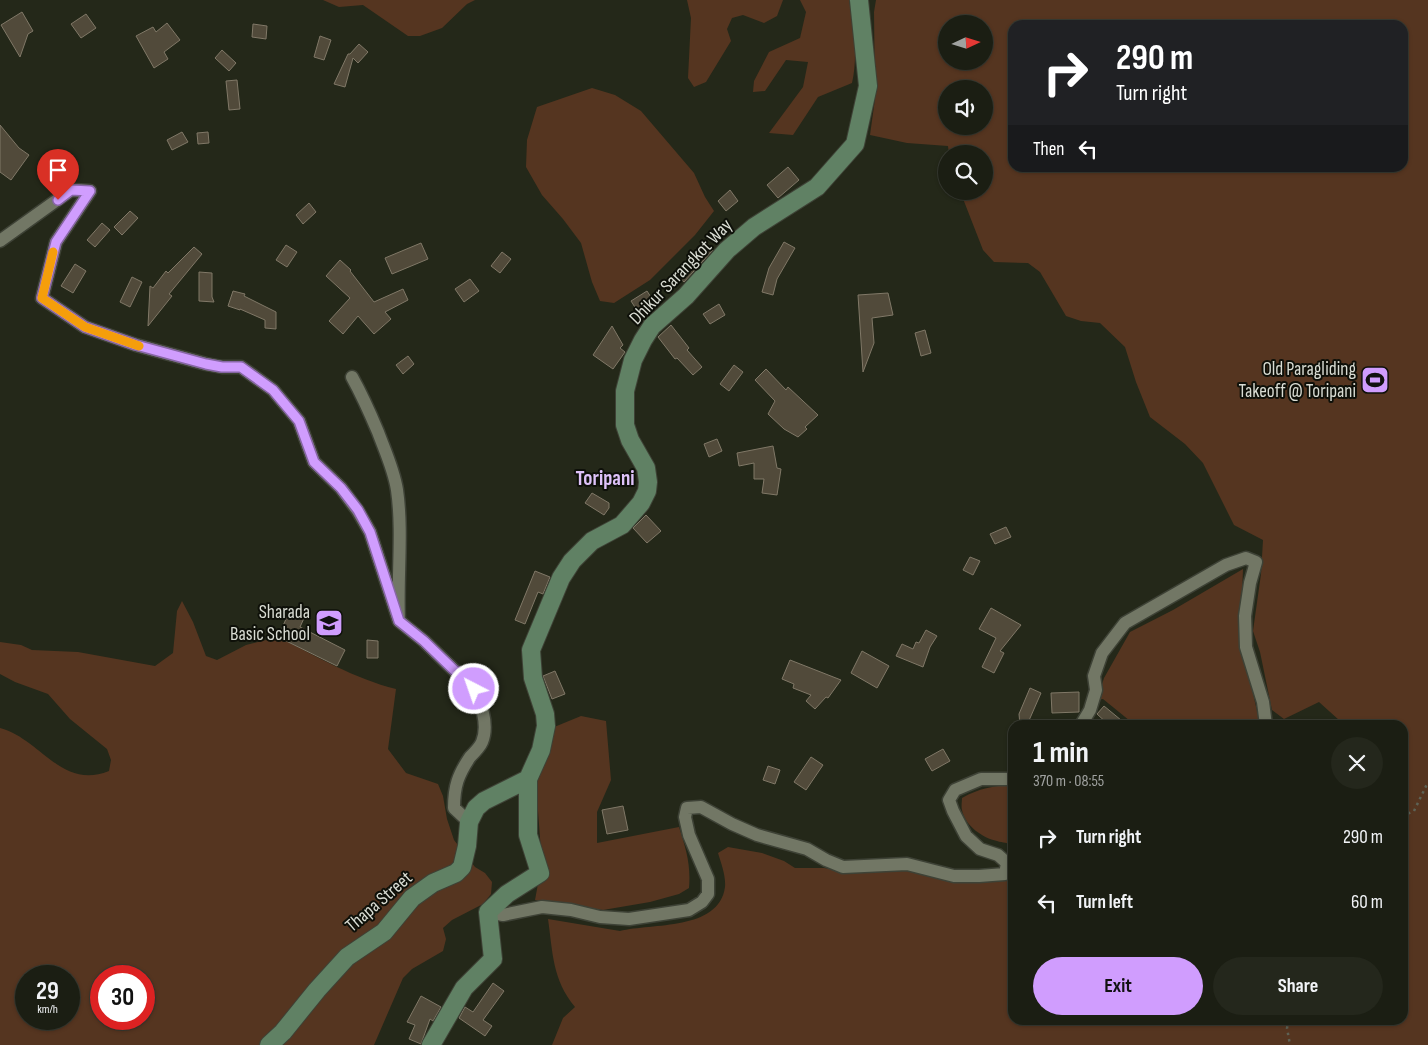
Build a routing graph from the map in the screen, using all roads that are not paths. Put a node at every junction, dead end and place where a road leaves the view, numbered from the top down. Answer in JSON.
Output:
{"nodes":[{"id":1,"x":859,"y":0,"type":"edge"},
{"id":2,"x":0,"y":241,"type":"edge"},
{"id":3,"x":352,"y":376,"type":"dead end"},
{"id":4,"x":399,"y":621,"type":"junction"},
{"id":5,"x":1084,"y":720,"type":"edge"},
{"id":6,"x":1265,"y":720,"type":"edge"},
{"id":7,"x":528,"y":779,"type":"junction"},
{"id":8,"x":1008,"y":779,"type":"edge"},
{"id":9,"x":469,"y":822,"type":"junction"},
{"id":10,"x":488,"y":912,"type":"junction"},
{"id":11,"x":269,"y":1045,"type":"edge"},
{"id":12,"x":431,"y":1045,"type":"edge"}],
"edges":[{"from":1,"to":7,"type":"street","name":"Dhikur Sarangkot Way"},
{"from":2,"to":4,"type":"street"},
{"from":3,"to":4,"type":"street"},
{"from":4,"to":9,"type":"street"},
{"from":5,"to":6,"type":"street"},
{"from":7,"to":9,"type":"street","name":"Thapa Street"},
{"from":7,"to":10,"type":"street"},
{"from":8,"to":10,"type":"street"},
{"from":9,"to":11,"type":"street","name":"Thapa Street"},
{"from":10,"to":12,"type":"street"}]}
